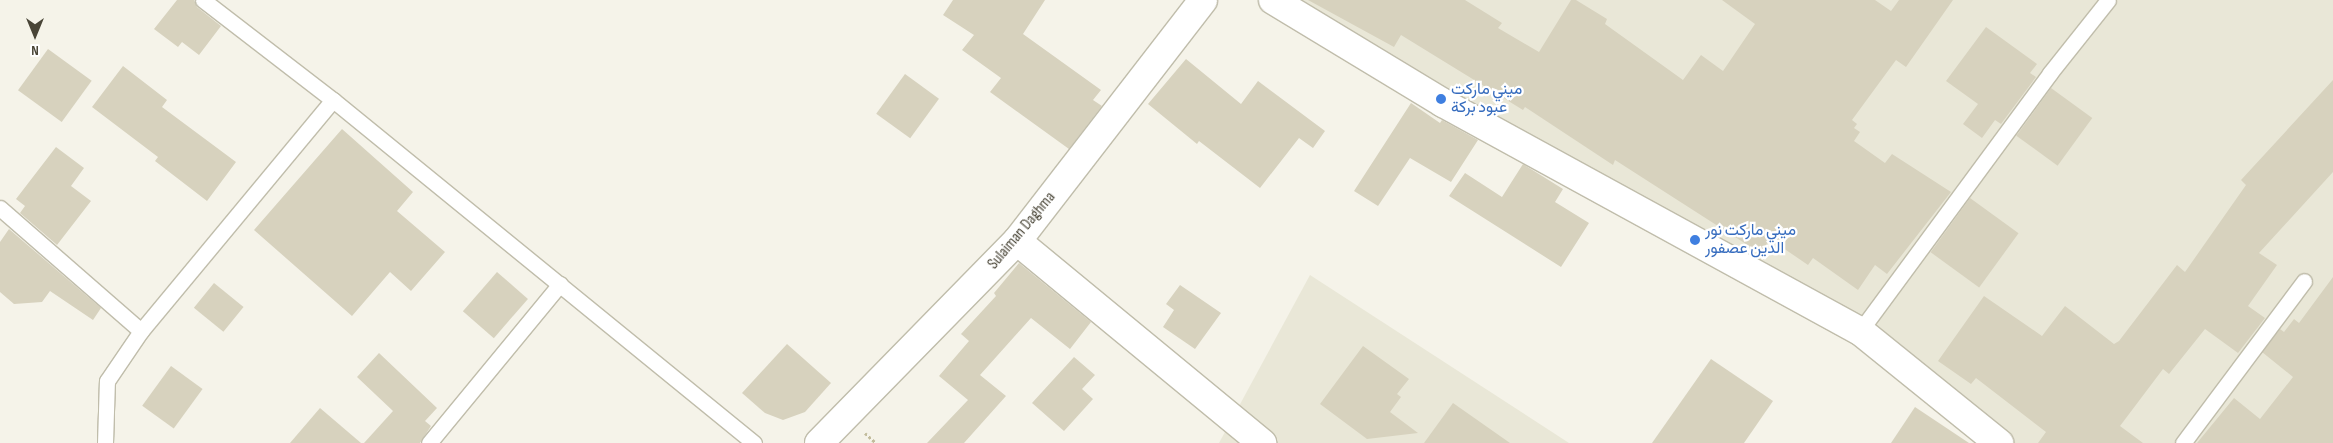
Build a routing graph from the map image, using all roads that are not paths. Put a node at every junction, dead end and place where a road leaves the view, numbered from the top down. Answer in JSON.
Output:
{"nodes":[{"id":1,"x":203,"y":0,"type":"edge"},
{"id":2,"x":1203,"y":0,"type":"edge"},
{"id":3,"x":1272,"y":0,"type":"edge"},
{"id":4,"x":2108,"y":0,"type":"edge"},
{"id":5,"x":333,"y":100,"type":"junction"},
{"id":6,"x":0,"y":208,"type":"edge"},
{"id":7,"x":1017,"y":241,"type":"junction"},
{"id":8,"x":2304,"y":281,"type":"dead end"},
{"id":9,"x":560,"y":284,"type":"junction"},
{"id":10,"x":141,"y":331,"type":"junction"},
{"id":11,"x":1860,"y":331,"type":"junction"},
{"id":12,"x":105,"y":443,"type":"edge"},
{"id":13,"x":429,"y":443,"type":"edge"},
{"id":14,"x":754,"y":443,"type":"edge"},
{"id":15,"x":819,"y":443,"type":"edge"},
{"id":16,"x":1262,"y":443,"type":"edge"},
{"id":17,"x":1999,"y":443,"type":"edge"},
{"id":18,"x":2183,"y":443,"type":"edge"}],
"edges":[{"from":1,"to":5,"type":"lane"},
{"from":2,"to":7,"type":"street","name":"Sulaiman Daghma"},
{"from":3,"to":11,"type":"street"},
{"from":4,"to":11,"type":"lane"},
{"from":5,"to":9,"type":"lane"},
{"from":5,"to":10,"type":"lane"},
{"from":6,"to":10,"type":"lane"},
{"from":7,"to":15,"type":"street","name":"Sulaiman Daghma"},
{"from":7,"to":16,"type":"street"},
{"from":8,"to":18,"type":"lane"},
{"from":9,"to":13,"type":"lane"},
{"from":9,"to":14,"type":"lane"},
{"from":10,"to":12,"type":"lane"},
{"from":11,"to":17,"type":"street"}]}
